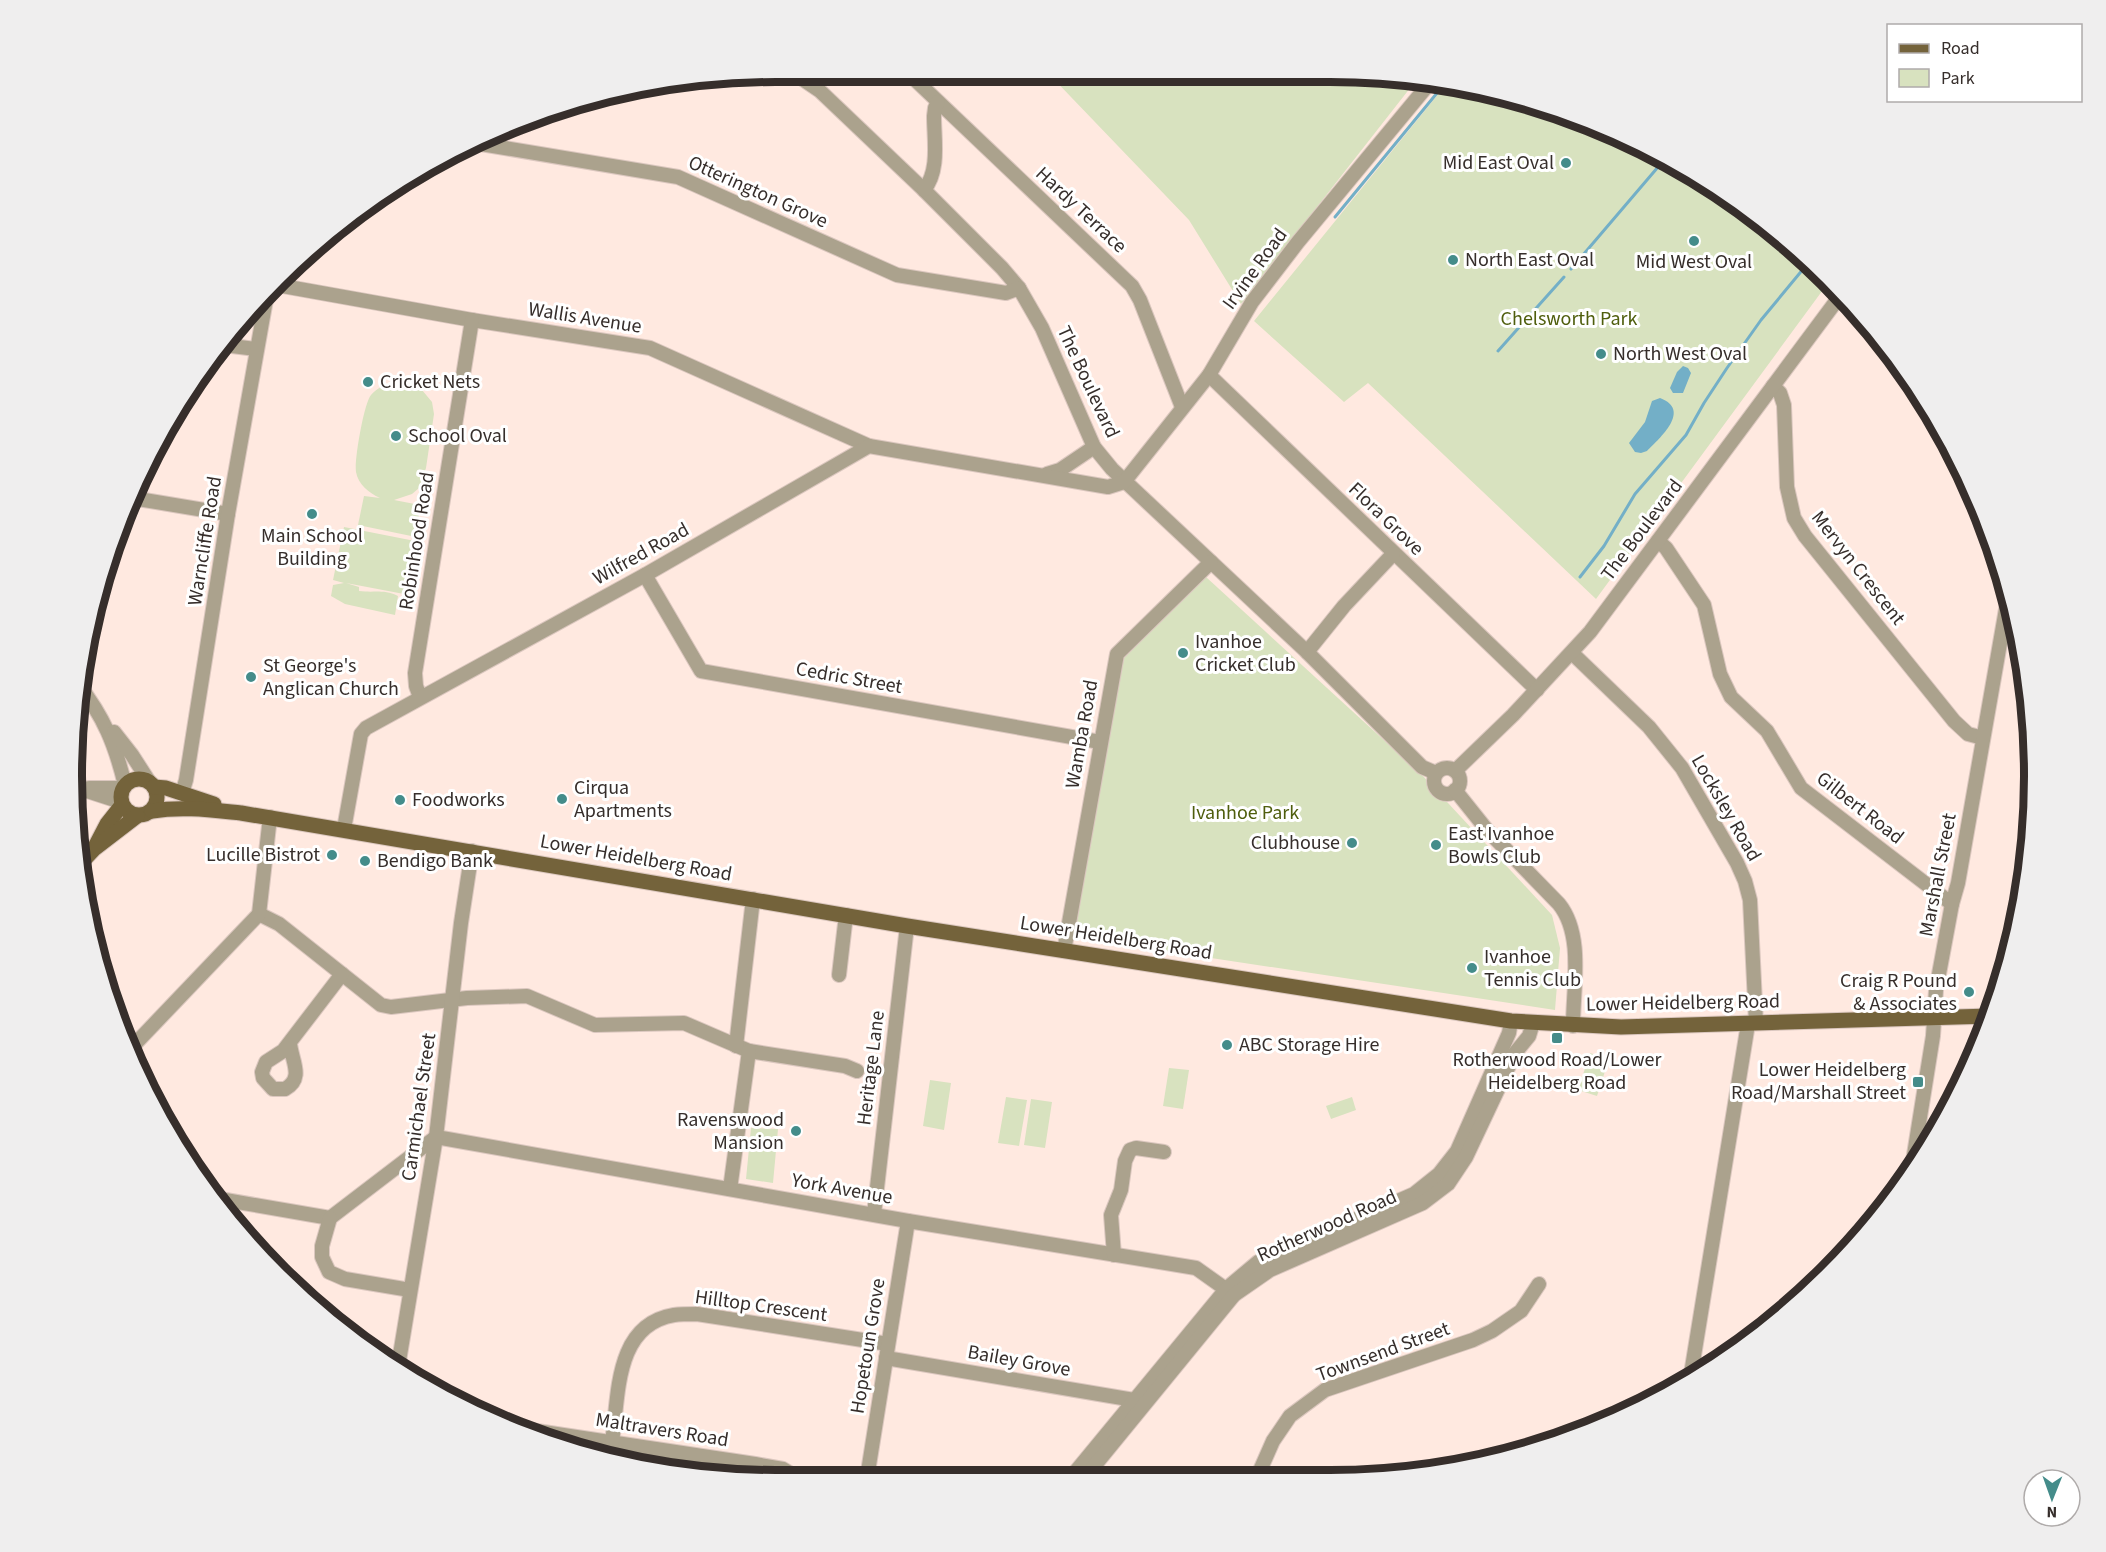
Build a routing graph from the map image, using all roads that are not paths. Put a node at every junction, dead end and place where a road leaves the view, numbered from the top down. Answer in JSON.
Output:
{"nodes":[{"id":1,"x":807,"y":82,"type":"edge"},
{"id":2,"x":917,"y":82,"type":"edge"},
{"id":3,"x":1425,"y":89,"type":"edge"},
{"id":4,"x":938,"y":102,"type":"junction"},
{"id":5,"x":488,"y":145,"type":"edge"},
{"id":6,"x":924,"y":190,"type":"junction"},
{"id":7,"x":286,"y":287,"type":"edge"},
{"id":8,"x":1019,"y":288,"type":"junction"},
{"id":9,"x":1835,"y":302,"type":"edge"},
{"id":10,"x":264,"y":310,"type":"edge"},
{"id":11,"x":472,"y":320,"type":"junction"},
{"id":12,"x":233,"y":346,"type":"edge"},
{"id":13,"x":256,"y":349,"type":"junction"},
{"id":14,"x":1209,"y":375,"type":"junction"},
{"id":15,"x":1773,"y":387,"type":"junction"},
{"id":16,"x":1182,"y":407,"type":"junction"},
{"id":17,"x":869,"y":446,"type":"junction"},
{"id":18,"x":1094,"y":447,"type":"junction"},
{"id":19,"x":1045,"y":475,"type":"junction"},
{"id":20,"x":1124,"y":482,"type":"junction"},
{"id":21,"x":140,"y":499,"type":"edge"},
{"id":22,"x":228,"y":514,"type":"junction"},
{"id":23,"x":1658,"y":541,"type":"junction"},
{"id":24,"x":1393,"y":554,"type":"junction"},
{"id":25,"x":1210,"y":561,"type":"junction"},
{"id":26,"x":645,"y":575,"type":"junction"},
{"id":27,"x":2005,"y":617,"type":"edge"},
{"id":28,"x":1307,"y":652,"type":"junction"},
{"id":29,"x":1572,"y":653,"type":"junction"},
{"id":30,"x":1537,"y":690,"type":"junction"},
{"id":31,"x":87,"y":697,"type":"edge"},
{"id":32,"x":420,"y":697,"type":"junction"},
{"id":33,"x":101,"y":716,"type":"junction"},
{"id":34,"x":1983,"y":738,"type":"junction"},
{"id":35,"x":1100,"y":742,"type":"junction"},
{"id":36,"x":1455,"y":771,"type":"junction"},
{"id":37,"x":1436,"y":773,"type":"junction"},
{"id":38,"x":152,"y":785,"type":"junction"},
{"id":39,"x":83,"y":788,"type":"edge"},
{"id":40,"x":1455,"y":790,"type":"junction"},
{"id":41,"x":182,"y":793,"type":"junction"},
{"id":42,"x":123,"y":795,"type":"junction"},
{"id":43,"x":144,"y":813,"type":"junction"},
{"id":44,"x":242,"y":813,"type":"junction"},
{"id":45,"x":270,"y":817,"type":"junction"},
{"id":46,"x":344,"y":829,"type":"junction"},
{"id":47,"x":94,"y":849,"type":"junction"},
{"id":48,"x":472,"y":851,"type":"junction"},
{"id":49,"x":87,"y":856,"type":"edge"},
{"id":50,"x":753,"y":899,"type":"junction"},
{"id":51,"x":1952,"y":904,"type":"junction"},
{"id":52,"x":258,"y":914,"type":"junction"},
{"id":53,"x":846,"y":915,"type":"junction"},
{"id":54,"x":907,"y":926,"type":"junction"},
{"id":55,"x":1064,"y":951,"type":"junction"},
{"id":56,"x":342,"y":974,"type":"junction"},
{"id":57,"x":839,"y":975,"type":"dead end"},
{"id":58,"x":453,"y":1000,"type":"junction"},
{"id":59,"x":1980,"y":1016,"type":"edge"},
{"id":60,"x":1934,"y":1017,"type":"junction"},
{"id":61,"x":1511,"y":1021,"type":"junction"},
{"id":62,"x":1533,"y":1023,"type":"junction"},
{"id":63,"x":1752,"y":1023,"type":"junction"},
{"id":64,"x":1573,"y":1026,"type":"junction"},
{"id":65,"x":136,"y":1043,"type":"edge"},
{"id":66,"x":290,"y":1043,"type":"dead end"},
{"id":67,"x":742,"y":1049,"type":"junction"},
{"id":68,"x":857,"y":1071,"type":"dead end"},
{"id":69,"x":436,"y":1137,"type":"junction"},
{"id":70,"x":1915,"y":1148,"type":"edge"},
{"id":71,"x":1164,"y":1152,"type":"dead end"},
{"id":72,"x":729,"y":1189,"type":"junction"},
{"id":73,"x":228,"y":1200,"type":"edge"},
{"id":74,"x":874,"y":1214,"type":"junction"},
{"id":75,"x":330,"y":1218,"type":"junction"},
{"id":76,"x":908,"y":1221,"type":"junction"},
{"id":77,"x":1114,"y":1255,"type":"junction"},
{"id":78,"x":1539,"y":1284,"type":"dead end"},
{"id":79,"x":410,"y":1290,"type":"junction"},
{"id":80,"x":1230,"y":1291,"type":"junction"},
{"id":81,"x":887,"y":1351,"type":"junction"},
{"id":82,"x":399,"y":1358,"type":"edge"},
{"id":83,"x":1692,"y":1367,"type":"edge"},
{"id":84,"x":1139,"y":1403,"type":"junction"},
{"id":85,"x":555,"y":1434,"type":"edge"},
{"id":86,"x":612,"y":1442,"type":"junction"},
{"id":87,"x":670,"y":1451,"type":"junction"},
{"id":88,"x":669,"y":1461,"type":"edge"},
{"id":89,"x":785,"y":1470,"type":"edge"},
{"id":90,"x":868,"y":1470,"type":"edge"},
{"id":91,"x":1078,"y":1470,"type":"edge"},
{"id":92,"x":1090,"y":1470,"type":"edge"},
{"id":93,"x":1260,"y":1470,"type":"edge"}],
"edges":[{"from":1,"to":6,"type":"street","name":"The Boulevard"},
{"from":2,"to":4,"type":"street","name":"Hardy Terrace"},
{"from":3,"to":14,"type":"street","name":"Irvine Road"},
{"from":4,"to":6,"type":"street"},
{"from":4,"to":16,"type":"street","name":"Hardy Terrace"},
{"from":5,"to":8,"type":"street","name":"Otterington Grove"},
{"from":6,"to":8,"type":"street","name":"The Boulevard"},
{"from":7,"to":11,"type":"street","name":"Wallis Avenue"},
{"from":8,"to":18,"type":"street","name":"The Boulevard"},
{"from":9,"to":15,"type":"street","name":"The Boulevard"},
{"from":10,"to":13,"type":"street","name":"Warncliffe Road"},
{"from":11,"to":17,"type":"street","name":"Wallis Avenue"},
{"from":11,"to":32,"type":"street","name":"Robinhood Road"},
{"from":12,"to":13,"type":"street"},
{"from":13,"to":22,"type":"street","name":"Warncliffe Road"},
{"from":14,"to":16,"type":"street","name":"Irvine Road"},
{"from":14,"to":24,"type":"street","name":"Flora Grove"},
{"from":15,"to":23,"type":"street","name":"The Boulevard"},
{"from":15,"to":34,"type":"street","name":"Mervyn Crescent"},
{"from":16,"to":20,"type":"street","name":"Irvine Road"},
{"from":17,"to":19,"type":"street"},
{"from":17,"to":26,"type":"street","name":"Wilfred Road"},
{"from":18,"to":19,"type":"street"},
{"from":18,"to":20,"type":"street","name":"The Boulevard"},
{"from":19,"to":20,"type":"street"},
{"from":20,"to":25,"type":"street","name":"The Boulevard"},
{"from":21,"to":22,"type":"street"},
{"from":22,"to":41,"type":"street","name":"Warncliffe Road"},
{"from":23,"to":29,"type":"street","name":"The Boulevard"},
{"from":23,"to":51,"type":"street","name":"Gilbert Road"},
{"from":24,"to":28,"type":"street"},
{"from":24,"to":30,"type":"street","name":"Flora Grove"},
{"from":25,"to":28,"type":"street","name":"The Boulevard"},
{"from":25,"to":35,"type":"street","name":"Wamba Road"},
{"from":26,"to":32,"type":"street","name":"Wilfred Road"},
{"from":26,"to":35,"type":"street","name":"Cedric Street"},
{"from":27,"to":34,"type":"street","name":"Marshall Street"},
{"from":28,"to":37,"type":"street","name":"The Boulevard"},
{"from":29,"to":30,"type":"street","name":"The Boulevard"},
{"from":29,"to":63,"type":"street","name":"Locksley Road"},
{"from":30,"to":36,"type":"street","name":"The Boulevard"},
{"from":31,"to":33,"type":"street"},
{"from":32,"to":46,"type":"street","name":"Wilfred Road"},
{"from":33,"to":38,"type":"street"},
{"from":33,"to":42,"type":"street"},
{"from":34,"to":51,"type":"street","name":"Marshall Street"},
{"from":35,"to":55,"type":"street","name":"Wamba Road"},
{"from":36,"to":37,"type":"street"},
{"from":36,"to":40,"type":"street"},
{"from":37,"to":40,"type":"street"},
{"from":38,"to":41,"type":"main road","name":"Lower Heidelberg Road"},
{"from":38,"to":42,"type":"main road"},
{"from":38,"to":43,"type":"main road"},
{"from":39,"to":42,"type":"street"},
{"from":40,"to":64,"type":"street"},
{"from":41,"to":44,"type":"main road","name":"Lower Heidelberg Road"},
{"from":42,"to":43,"type":"main road"},
{"from":42,"to":47,"type":"main road"},
{"from":43,"to":44,"type":"main road","name":"Lower Heidelberg Road"},
{"from":43,"to":47,"type":"main road"},
{"from":44,"to":45,"type":"main road","name":"Lower Heidelberg Road"},
{"from":45,"to":46,"type":"main road","name":"Lower Heidelberg Road"},
{"from":45,"to":52,"type":"street"},
{"from":46,"to":48,"type":"main road","name":"Lower Heidelberg Road"},
{"from":47,"to":49,"type":"main road"},
{"from":48,"to":50,"type":"main road","name":"Lower Heidelberg Road"},
{"from":48,"to":58,"type":"street","name":"Carmichael Street"},
{"from":50,"to":53,"type":"main road","name":"Lower Heidelberg Road"},
{"from":50,"to":67,"type":"street"},
{"from":51,"to":60,"type":"street","name":"Marshall Street"},
{"from":52,"to":56,"type":"street"},
{"from":52,"to":65,"type":"street"},
{"from":53,"to":54,"type":"main road","name":"Lower Heidelberg Road"},
{"from":53,"to":57,"type":"street"},
{"from":54,"to":55,"type":"main road","name":"Lower Heidelberg Road"},
{"from":54,"to":74,"type":"street","name":"Heritage Lane"},
{"from":55,"to":61,"type":"main road","name":"Lower Heidelberg Road"},
{"from":56,"to":58,"type":"street"},
{"from":56,"to":66,"type":"street"},
{"from":58,"to":67,"type":"street"},
{"from":58,"to":69,"type":"street","name":"Carmichael Street"},
{"from":59,"to":60,"type":"main road","name":"Lower Heidelberg Road"},
{"from":60,"to":63,"type":"main road","name":"Lower Heidelberg Road"},
{"from":60,"to":70,"type":"street","name":"Marshall Street"},
{"from":61,"to":62,"type":"main road","name":"Lower Heidelberg Road"},
{"from":61,"to":80,"type":"street","name":"Rotherwood Road"},
{"from":62,"to":64,"type":"main road","name":"Lower Heidelberg Road"},
{"from":62,"to":80,"type":"street","name":"Rotherwood Road"},
{"from":63,"to":64,"type":"main road","name":"Lower Heidelberg Road"},
{"from":63,"to":83,"type":"street","name":"Locksley Road"},
{"from":67,"to":68,"type":"street"},
{"from":67,"to":72,"type":"street"},
{"from":69,"to":72,"type":"street","name":"York Avenue"},
{"from":69,"to":75,"type":"street"},
{"from":69,"to":79,"type":"street","name":"Carmichael Street"},
{"from":71,"to":77,"type":"street"},
{"from":72,"to":74,"type":"street","name":"York Avenue"},
{"from":73,"to":75,"type":"street"},
{"from":74,"to":76,"type":"street","name":"York Avenue"},
{"from":75,"to":79,"type":"street"},
{"from":76,"to":77,"type":"street","name":"York Avenue"},
{"from":76,"to":81,"type":"street","name":"Hopetoun Grove"},
{"from":77,"to":80,"type":"street","name":"York Avenue"},
{"from":78,"to":93,"type":"street","name":"Townsend Street"},
{"from":79,"to":82,"type":"street","name":"Carmichael Street"},
{"from":80,"to":84,"type":"street","name":"Rotherwood Road"},
{"from":81,"to":84,"type":"street","name":"Bailey Grove"},
{"from":81,"to":86,"type":"street","name":"Hilltop Crescent"},
{"from":81,"to":90,"type":"street","name":"Hopetoun Grove"},
{"from":84,"to":91,"type":"street","name":"Rotherwood Road"},
{"from":84,"to":92,"type":"street","name":"Rotherwood Road"},
{"from":85,"to":86,"type":"street","name":"Maltravers Road"},
{"from":86,"to":87,"type":"street","name":"Maltravers Road"},
{"from":87,"to":88,"type":"street"},
{"from":87,"to":89,"type":"street","name":"Maltravers Road"}]}
